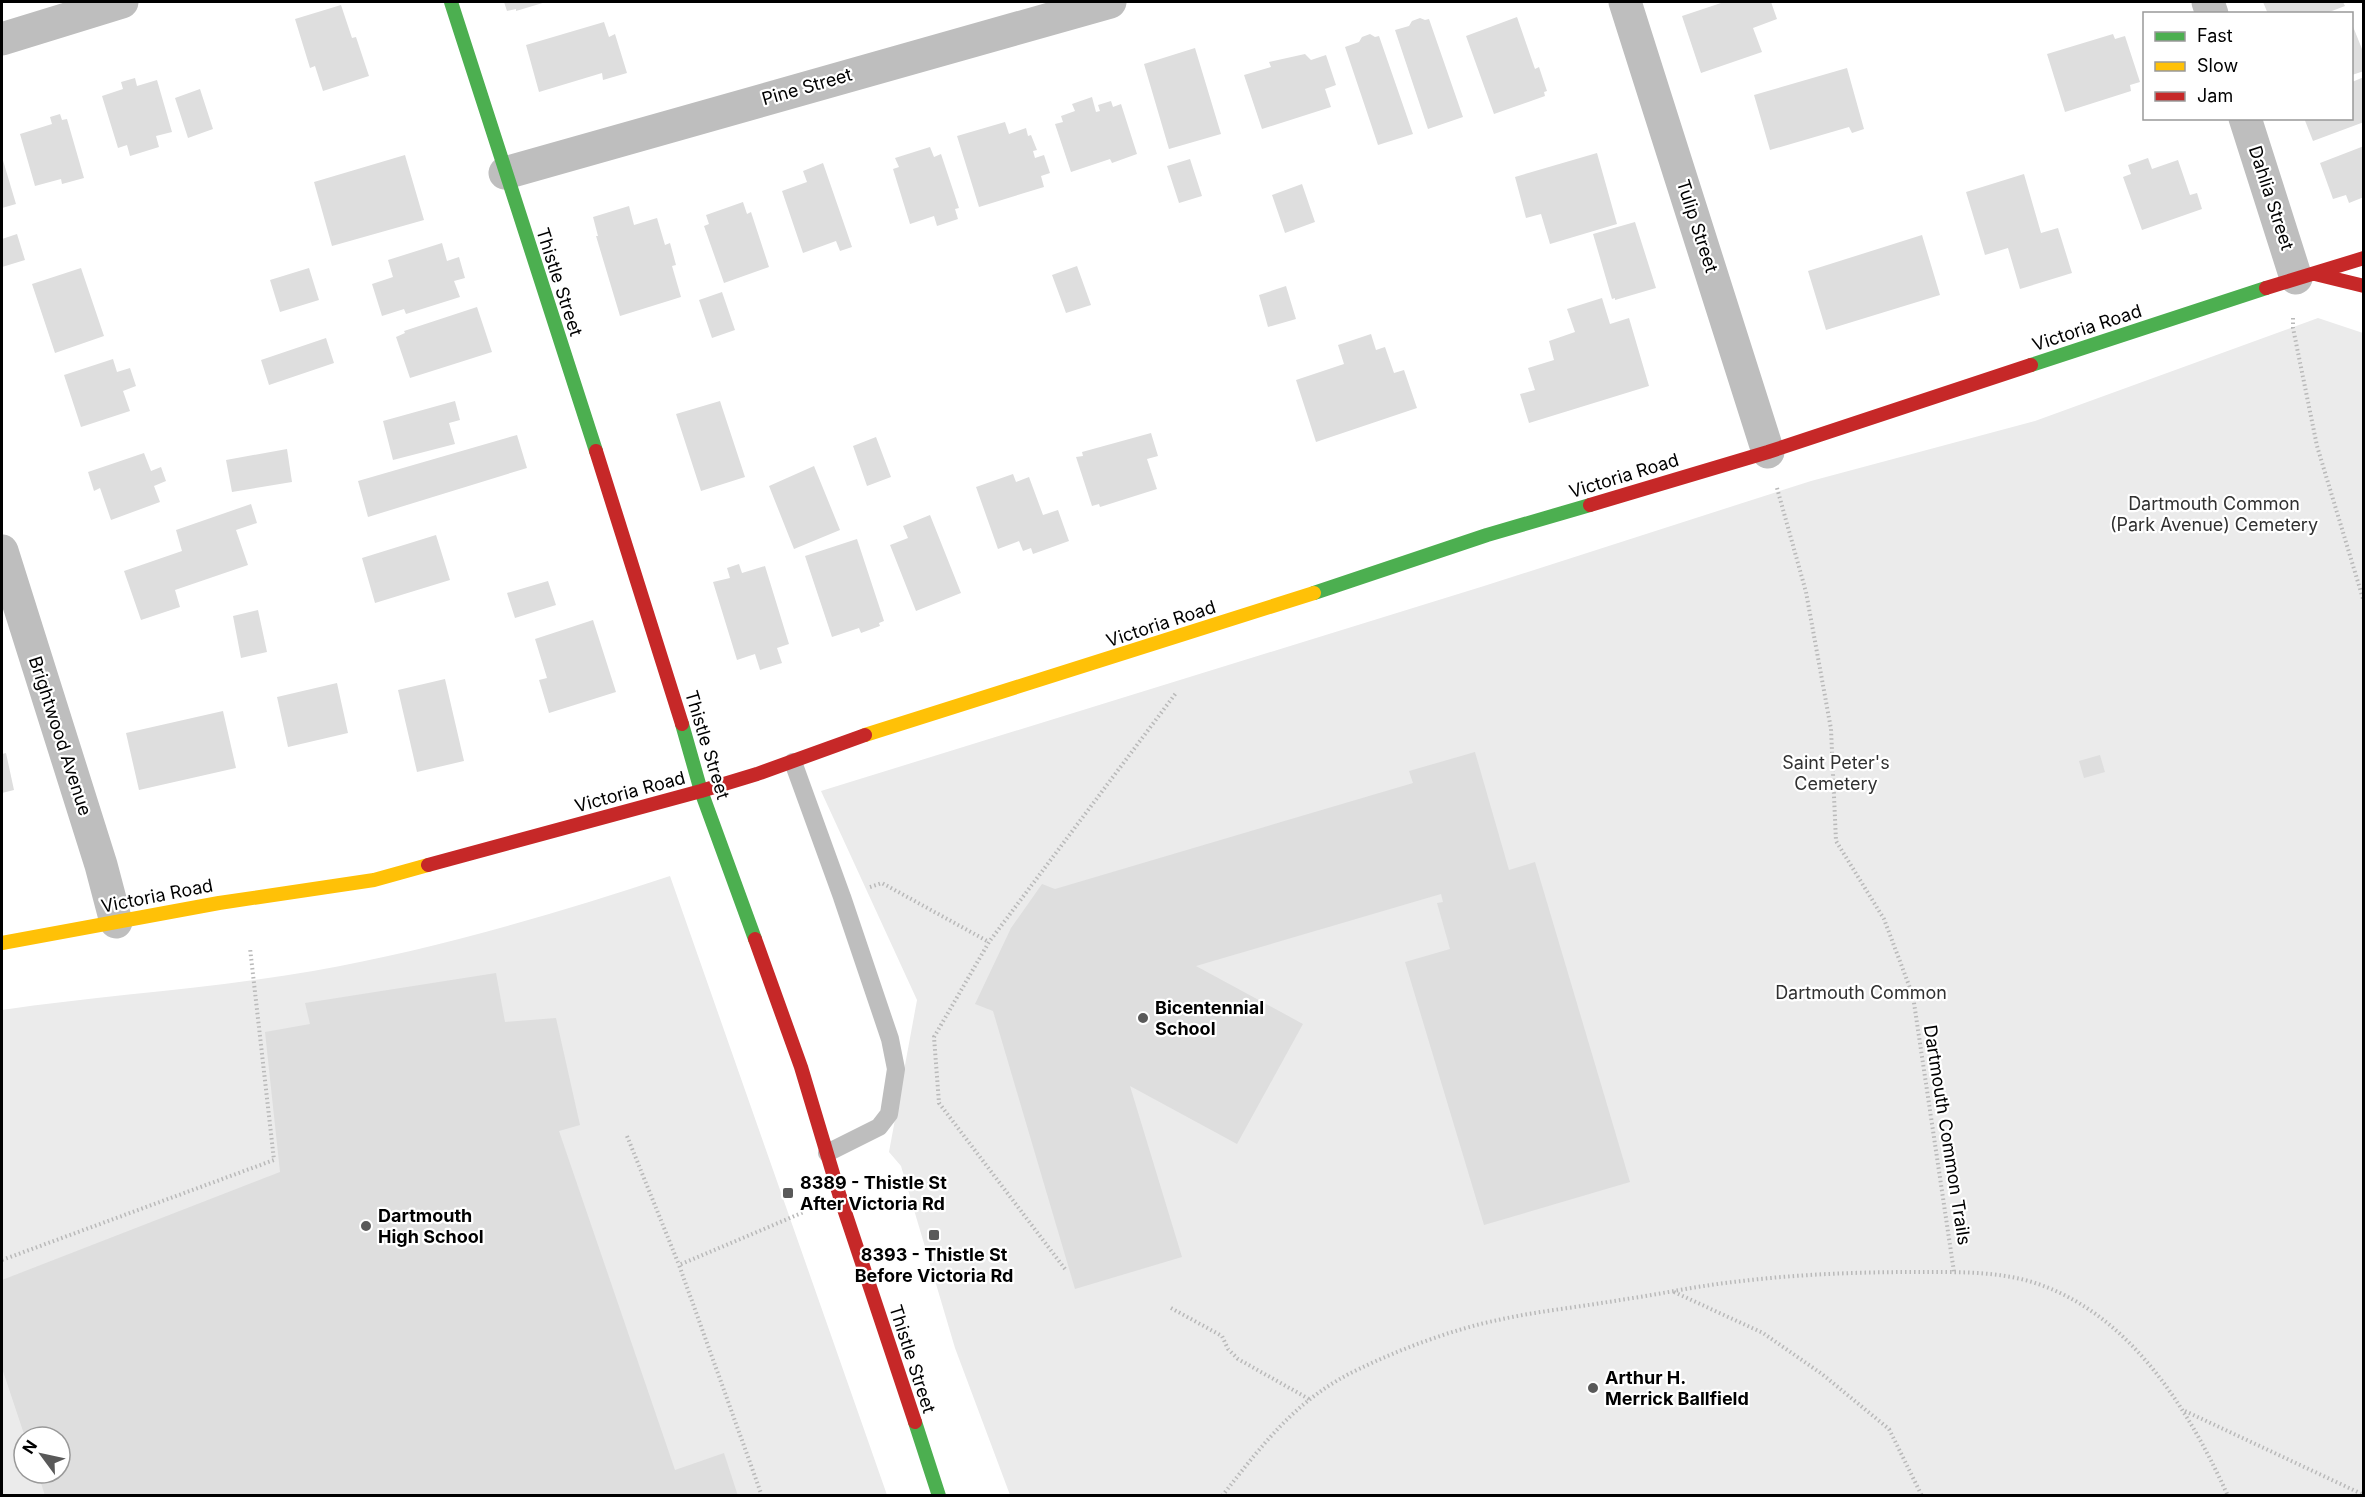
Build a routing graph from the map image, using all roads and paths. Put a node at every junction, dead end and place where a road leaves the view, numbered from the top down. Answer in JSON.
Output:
{"nodes":[{"id":1,"x":122,"y":2,"type":"edge"},
{"id":2,"x":451,"y":2,"type":"edge"},
{"id":3,"x":1110,"y":2,"type":"edge"},
{"id":4,"x":1625,"y":2,"type":"edge"},
{"id":5,"x":1040,"y":11,"type":"edge"},
{"id":6,"x":2,"y":39,"type":"edge"},
{"id":7,"x":2247,"y":120,"type":"edge"},
{"id":8,"x":505,"y":173,"type":"junction"},
{"id":9,"x":2364,"y":258,"type":"edge"},
{"id":10,"x":2306,"y":276,"type":"junction"},
{"id":11,"x":2364,"y":286,"type":"edge"},
{"id":12,"x":1768,"y":452,"type":"junction"},
{"id":13,"x":2,"y":551,"type":"edge"},
{"id":14,"x":2364,"y":602,"type":"edge"},
{"id":15,"x":1176,"y":693,"type":"dead end"},
{"id":16,"x":793,"y":762,"type":"junction"},
{"id":17,"x":701,"y":791,"type":"junction"},
{"id":18,"x":842,"y":897,"type":"junction"},
{"id":19,"x":116,"y":922,"type":"junction"},
{"id":20,"x":989,"y":942,"type":"junction"},
{"id":21,"x":2,"y":943,"type":"edge"},
{"id":22,"x":250,"y":948,"type":"dead end"},
{"id":23,"x":627,"y":1136,"type":"dead end"},
{"id":24,"x":827,"y":1153,"type":"junction"},
{"id":25,"x":840,"y":1197,"type":"junction"},
{"id":26,"x":2,"y":1260,"type":"edge"},
{"id":27,"x":679,"y":1265,"type":"junction"},
{"id":28,"x":1065,"y":1269,"type":"dead end"},
{"id":29,"x":1954,"y":1272,"type":"junction"},
{"id":30,"x":1673,"y":1292,"type":"junction"},
{"id":31,"x":1170,"y":1308,"type":"dead end"},
{"id":32,"x":1309,"y":1399,"type":"junction"},
{"id":33,"x":2184,"y":1411,"type":"junction"},
{"id":34,"x":2364,"y":1495,"type":"edge"},
{"id":35,"x":762,"y":1496,"type":"edge"},
{"id":36,"x":939,"y":1496,"type":"edge"},
{"id":37,"x":1222,"y":1496,"type":"edge"},
{"id":38,"x":1922,"y":1496,"type":"edge"},
{"id":39,"x":2228,"y":1496,"type":"edge"}],
"edges":[{"from":1,"to":6,"type":"street"},
{"from":2,"to":8,"type":"main road","name":"Thistle Street"},
{"from":3,"to":5,"type":"street","name":"Pine Street"},
{"from":4,"to":12,"type":"street","name":"Tulip Street"},
{"from":5,"to":8,"type":"street","name":"Pine Street"},
{"from":7,"to":10,"type":"street","name":"Dahlia Street"},
{"from":8,"to":17,"type":"main road","name":"Thistle Street"},
{"from":9,"to":10,"type":"main road","name":"Victoria Road"},
{"from":10,"to":11,"type":"main road"},
{"from":10,"to":12,"type":"main road","name":"Victoria Road"},
{"from":10,"to":14,"type":"path"},
{"from":12,"to":16,"type":"main road","name":"Victoria Road"},
{"from":12,"to":29,"type":"path","name":"Dartmouth Common Trails"},
{"from":13,"to":19,"type":"street","name":"Brightwood Avenue"},
{"from":15,"to":20,"type":"path"},
{"from":16,"to":17,"type":"main road","name":"Victoria Road"},
{"from":16,"to":18,"type":"lane"},
{"from":17,"to":19,"type":"main road","name":"Victoria Road"},
{"from":17,"to":24,"type":"main road","name":"Thistle Street"},
{"from":18,"to":20,"type":"path"},
{"from":18,"to":24,"type":"lane"},
{"from":19,"to":21,"type":"main road","name":"Victoria Road"},
{"from":20,"to":28,"type":"path"},
{"from":22,"to":26,"type":"path"},
{"from":23,"to":27,"type":"path"},
{"from":24,"to":25,"type":"main road","name":"Thistle Street"},
{"from":25,"to":27,"type":"path"},
{"from":25,"to":36,"type":"main road","name":"Thistle Street"},
{"from":27,"to":35,"type":"path"},
{"from":29,"to":30,"type":"path","name":"Dartmouth Common Trails"},
{"from":29,"to":33,"type":"path","name":"Dartmouth Common Trails"},
{"from":30,"to":32,"type":"path","name":"Dartmouth Common Trails"},
{"from":30,"to":38,"type":"path"},
{"from":31,"to":32,"type":"path"},
{"from":32,"to":37,"type":"path","name":"Dartmouth Common Trails"},
{"from":33,"to":34,"type":"path","name":"Dartmouth Common Trails"},
{"from":33,"to":39,"type":"path","name":"Dartmouth Common Trails"}]}
